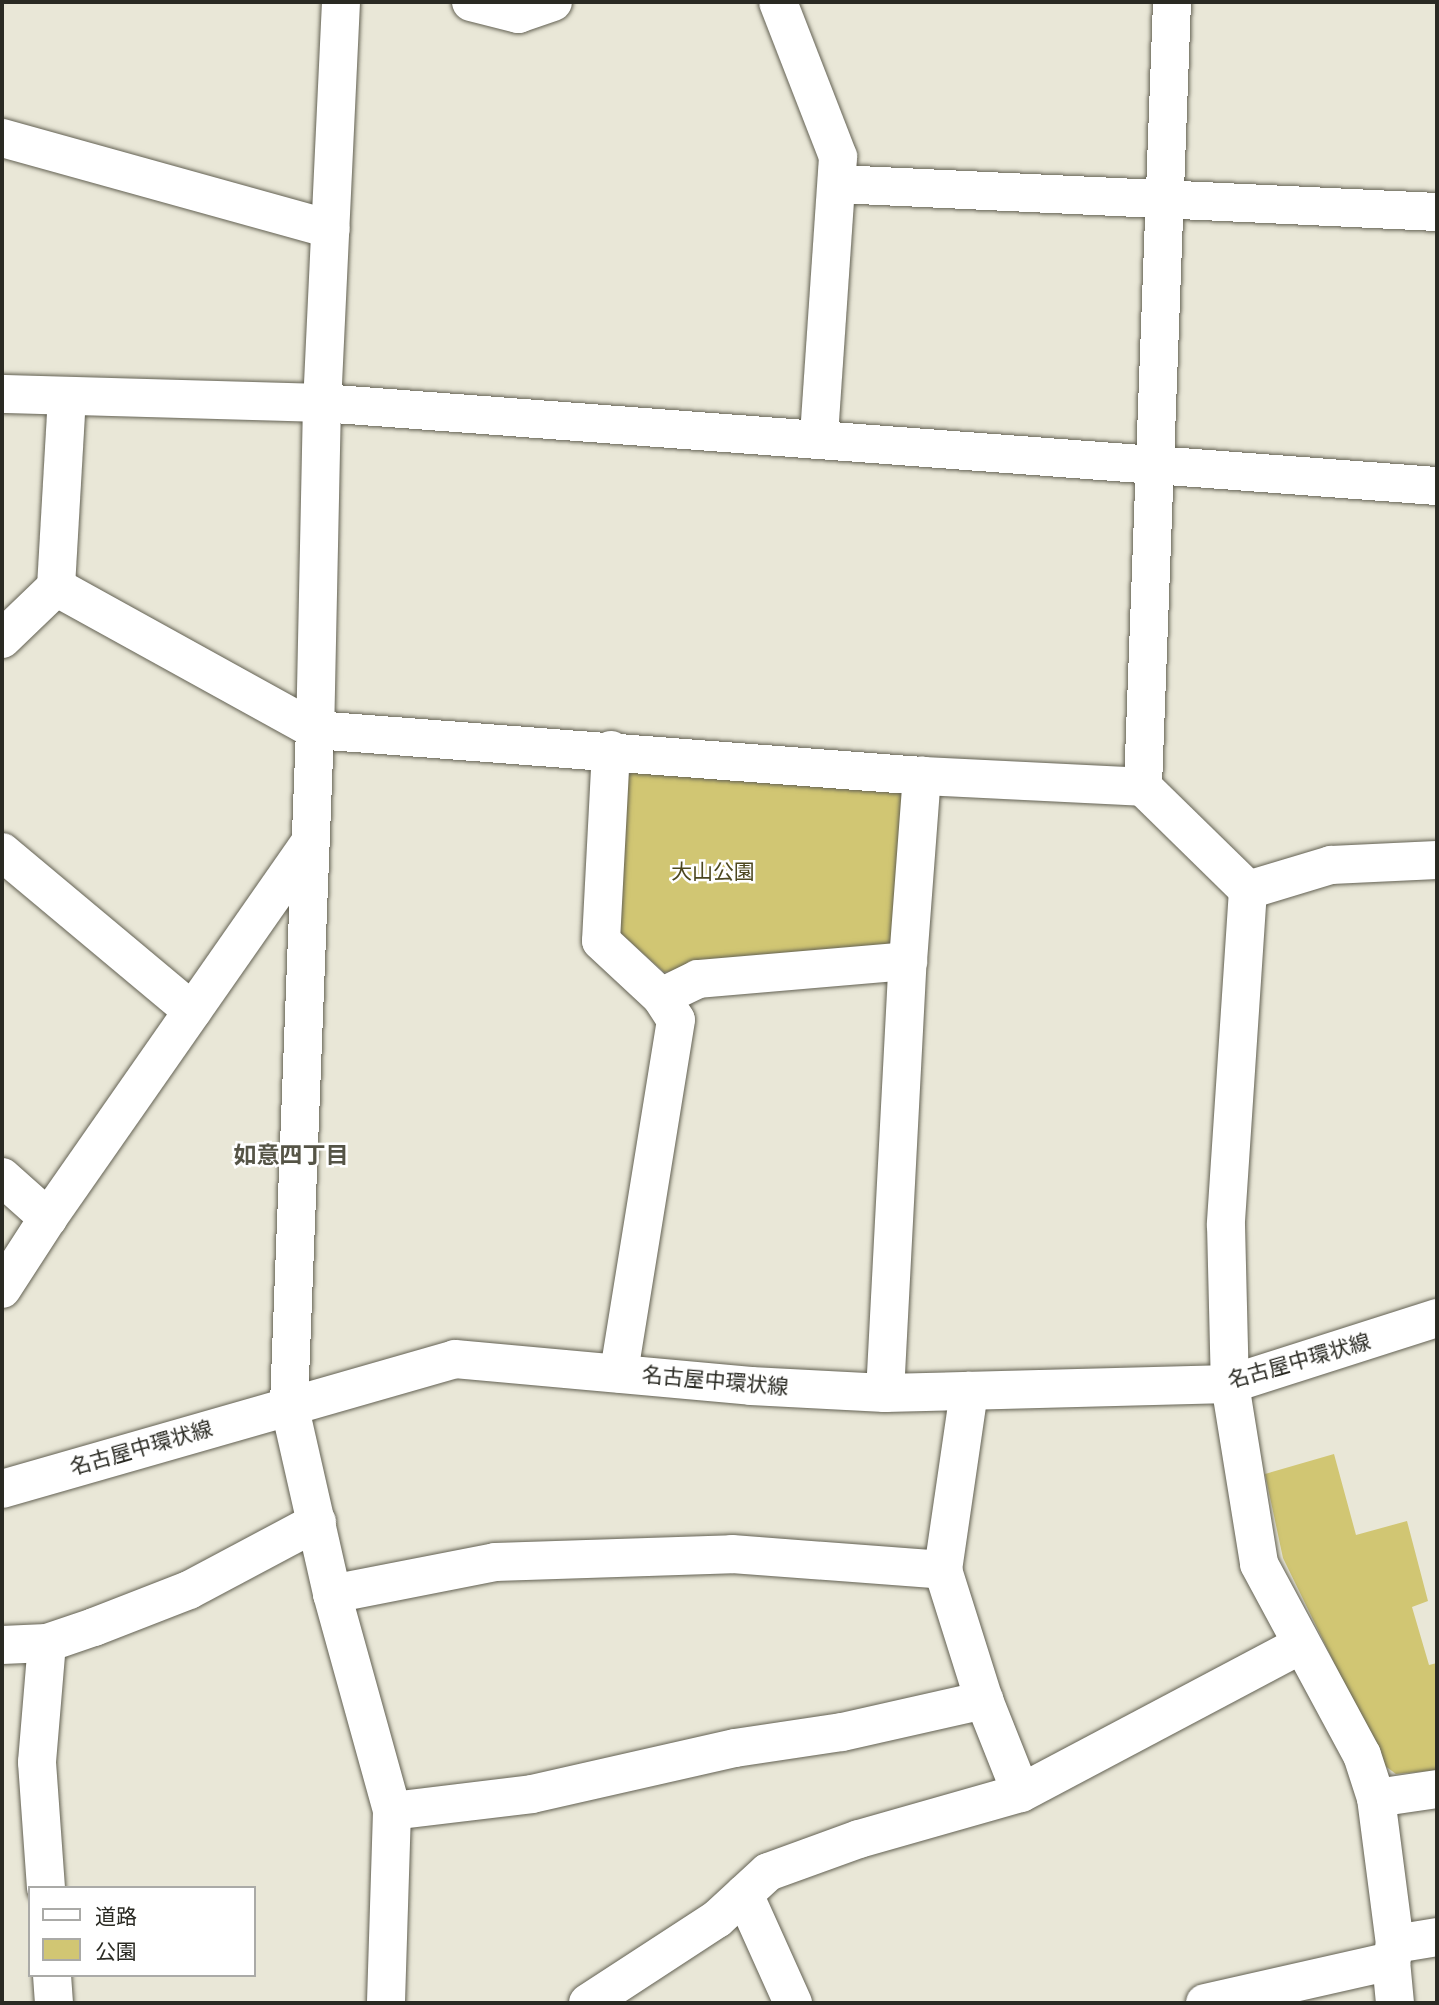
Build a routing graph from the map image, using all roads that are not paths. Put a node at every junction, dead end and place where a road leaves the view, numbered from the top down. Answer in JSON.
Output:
{"nodes":[{"id":1,"x":341,"y":2,"type":"edge"},
{"id":2,"x":471,"y":2,"type":"edge"},
{"id":3,"x":553,"y":2,"type":"edge"},
{"id":4,"x":778,"y":2,"type":"edge"},
{"id":5,"x":1172,"y":2,"type":"edge"},
{"id":6,"x":2,"y":138,"type":"edge"},
{"id":7,"x":837,"y":184,"type":"junction"},
{"id":8,"x":1166,"y":199,"type":"junction"},
{"id":9,"x":1437,"y":212,"type":"edge"},
{"id":10,"x":331,"y":229,"type":"junction"},
{"id":11,"x":2,"y":394,"type":"edge"},
{"id":12,"x":67,"y":396,"type":"junction"},
{"id":13,"x":322,"y":403,"type":"junction"},
{"id":14,"x":818,"y":438,"type":"junction"},
{"id":15,"x":1155,"y":466,"type":"junction"},
{"id":16,"x":1437,"y":486,"type":"edge"},
{"id":17,"x":56,"y":587,"type":"junction"},
{"id":18,"x":2,"y":639,"type":"edge"},
{"id":19,"x":315,"y":730,"type":"junction"},
{"id":20,"x":611,"y":750,"type":"junction"},
{"id":21,"x":922,"y":776,"type":"junction"},
{"id":22,"x":1143,"y":787,"type":"junction"},
{"id":23,"x":310,"y":842,"type":"junction"},
{"id":24,"x":2,"y":852,"type":"edge"},
{"id":25,"x":1437,"y":860,"type":"edge"},
{"id":26,"x":1248,"y":890,"type":"junction"},
{"id":27,"x":908,"y":961,"type":"junction"},
{"id":28,"x":661,"y":997,"type":"junction"},
{"id":29,"x":192,"y":1011,"type":"junction"},
{"id":30,"x":2,"y":1177,"type":"edge"},
{"id":31,"x":48,"y":1218,"type":"junction"},
{"id":32,"x":2,"y":1289,"type":"edge"},
{"id":33,"x":1437,"y":1318,"type":"edge"},
{"id":34,"x":619,"y":1373,"type":"junction"},
{"id":35,"x":1230,"y":1384,"type":"junction"},
{"id":36,"x":970,"y":1391,"type":"junction"},
{"id":37,"x":885,"y":1393,"type":"junction"},
{"id":38,"x":289,"y":1404,"type":"junction"},
{"id":39,"x":2,"y":1489,"type":"edge"},
{"id":40,"x":317,"y":1522,"type":"junction"},
{"id":41,"x":943,"y":1570,"type":"junction"},
{"id":42,"x":332,"y":1594,"type":"junction"},
{"id":43,"x":47,"y":1643,"type":"junction"},
{"id":44,"x":2,"y":1645,"type":"edge"},
{"id":45,"x":1301,"y":1645,"type":"junction"},
{"id":46,"x":984,"y":1700,"type":"junction"},
{"id":47,"x":1437,"y":1789,"type":"edge"},
{"id":48,"x":1021,"y":1793,"type":"junction"},
{"id":49,"x":1376,"y":1798,"type":"junction"},
{"id":50,"x":391,"y":1811,"type":"junction"},
{"id":51,"x":46,"y":1886,"type":"edge"},
{"id":52,"x":744,"y":1894,"type":"junction"},
{"id":53,"x":1437,"y":1937,"type":"edge"},
{"id":54,"x":1393,"y":1952,"type":"junction"},
{"id":55,"x":52,"y":1977,"type":"edge"},
{"id":56,"x":54,"y":2003,"type":"edge"},
{"id":57,"x":386,"y":2003,"type":"edge"},
{"id":58,"x":588,"y":2003,"type":"edge"},
{"id":59,"x":793,"y":2003,"type":"edge"},
{"id":60,"x":1205,"y":2003,"type":"edge"},
{"id":61,"x":1395,"y":2003,"type":"edge"}],
"edges":[{"from":1,"to":10,"type":"street"},
{"from":2,"to":3,"type":"street"},
{"from":4,"to":7,"type":"street"},
{"from":5,"to":8,"type":"street"},
{"from":6,"to":10,"type":"street"},
{"from":7,"to":8,"type":"street"},
{"from":7,"to":14,"type":"street"},
{"from":8,"to":9,"type":"street"},
{"from":8,"to":15,"type":"street"},
{"from":10,"to":13,"type":"street"},
{"from":11,"to":12,"type":"street"},
{"from":12,"to":13,"type":"street"},
{"from":12,"to":17,"type":"street"},
{"from":13,"to":14,"type":"street"},
{"from":13,"to":19,"type":"street"},
{"from":14,"to":15,"type":"street"},
{"from":15,"to":16,"type":"street"},
{"from":15,"to":22,"type":"street"},
{"from":17,"to":18,"type":"street"},
{"from":17,"to":19,"type":"street"},
{"from":19,"to":20,"type":"street"},
{"from":19,"to":23,"type":"street"},
{"from":20,"to":21,"type":"street"},
{"from":20,"to":28,"type":"street"},
{"from":21,"to":22,"type":"street"},
{"from":21,"to":27,"type":"street"},
{"from":22,"to":26,"type":"street"},
{"from":23,"to":29,"type":"street"},
{"from":23,"to":38,"type":"street"},
{"from":24,"to":29,"type":"street"},
{"from":25,"to":26,"type":"street"},
{"from":26,"to":35,"type":"street"},
{"from":27,"to":28,"type":"street"},
{"from":27,"to":37,"type":"street"},
{"from":28,"to":34,"type":"street"},
{"from":29,"to":31,"type":"street"},
{"from":30,"to":31,"type":"street"},
{"from":31,"to":32,"type":"street"},
{"from":33,"to":35,"type":"street","name":"名古屋中環状線"},
{"from":34,"to":37,"type":"street","name":"名古屋中環状線"},
{"from":34,"to":38,"type":"street","name":"名古屋中環状線"},
{"from":35,"to":36,"type":"street","name":"名古屋中環状線"},
{"from":35,"to":45,"type":"street"},
{"from":36,"to":37,"type":"street","name":"名古屋中環状線"},
{"from":36,"to":41,"type":"street"},
{"from":38,"to":39,"type":"street","name":"名古屋中環状線"},
{"from":38,"to":40,"type":"street"},
{"from":40,"to":42,"type":"street"},
{"from":40,"to":43,"type":"street"},
{"from":41,"to":42,"type":"street"},
{"from":41,"to":46,"type":"street"},
{"from":42,"to":50,"type":"street"},
{"from":43,"to":44,"type":"street"},
{"from":43,"to":51,"type":"street"},
{"from":45,"to":48,"type":"street"},
{"from":45,"to":49,"type":"street"},
{"from":46,"to":48,"type":"street"},
{"from":46,"to":50,"type":"street"},
{"from":47,"to":49,"type":"street"},
{"from":48,"to":52,"type":"street"},
{"from":49,"to":54,"type":"street"},
{"from":50,"to":57,"type":"street"},
{"from":52,"to":58,"type":"street"},
{"from":52,"to":59,"type":"street"},
{"from":53,"to":54,"type":"street"},
{"from":54,"to":60,"type":"street"},
{"from":54,"to":61,"type":"street"},
{"from":55,"to":56,"type":"street"}]}
